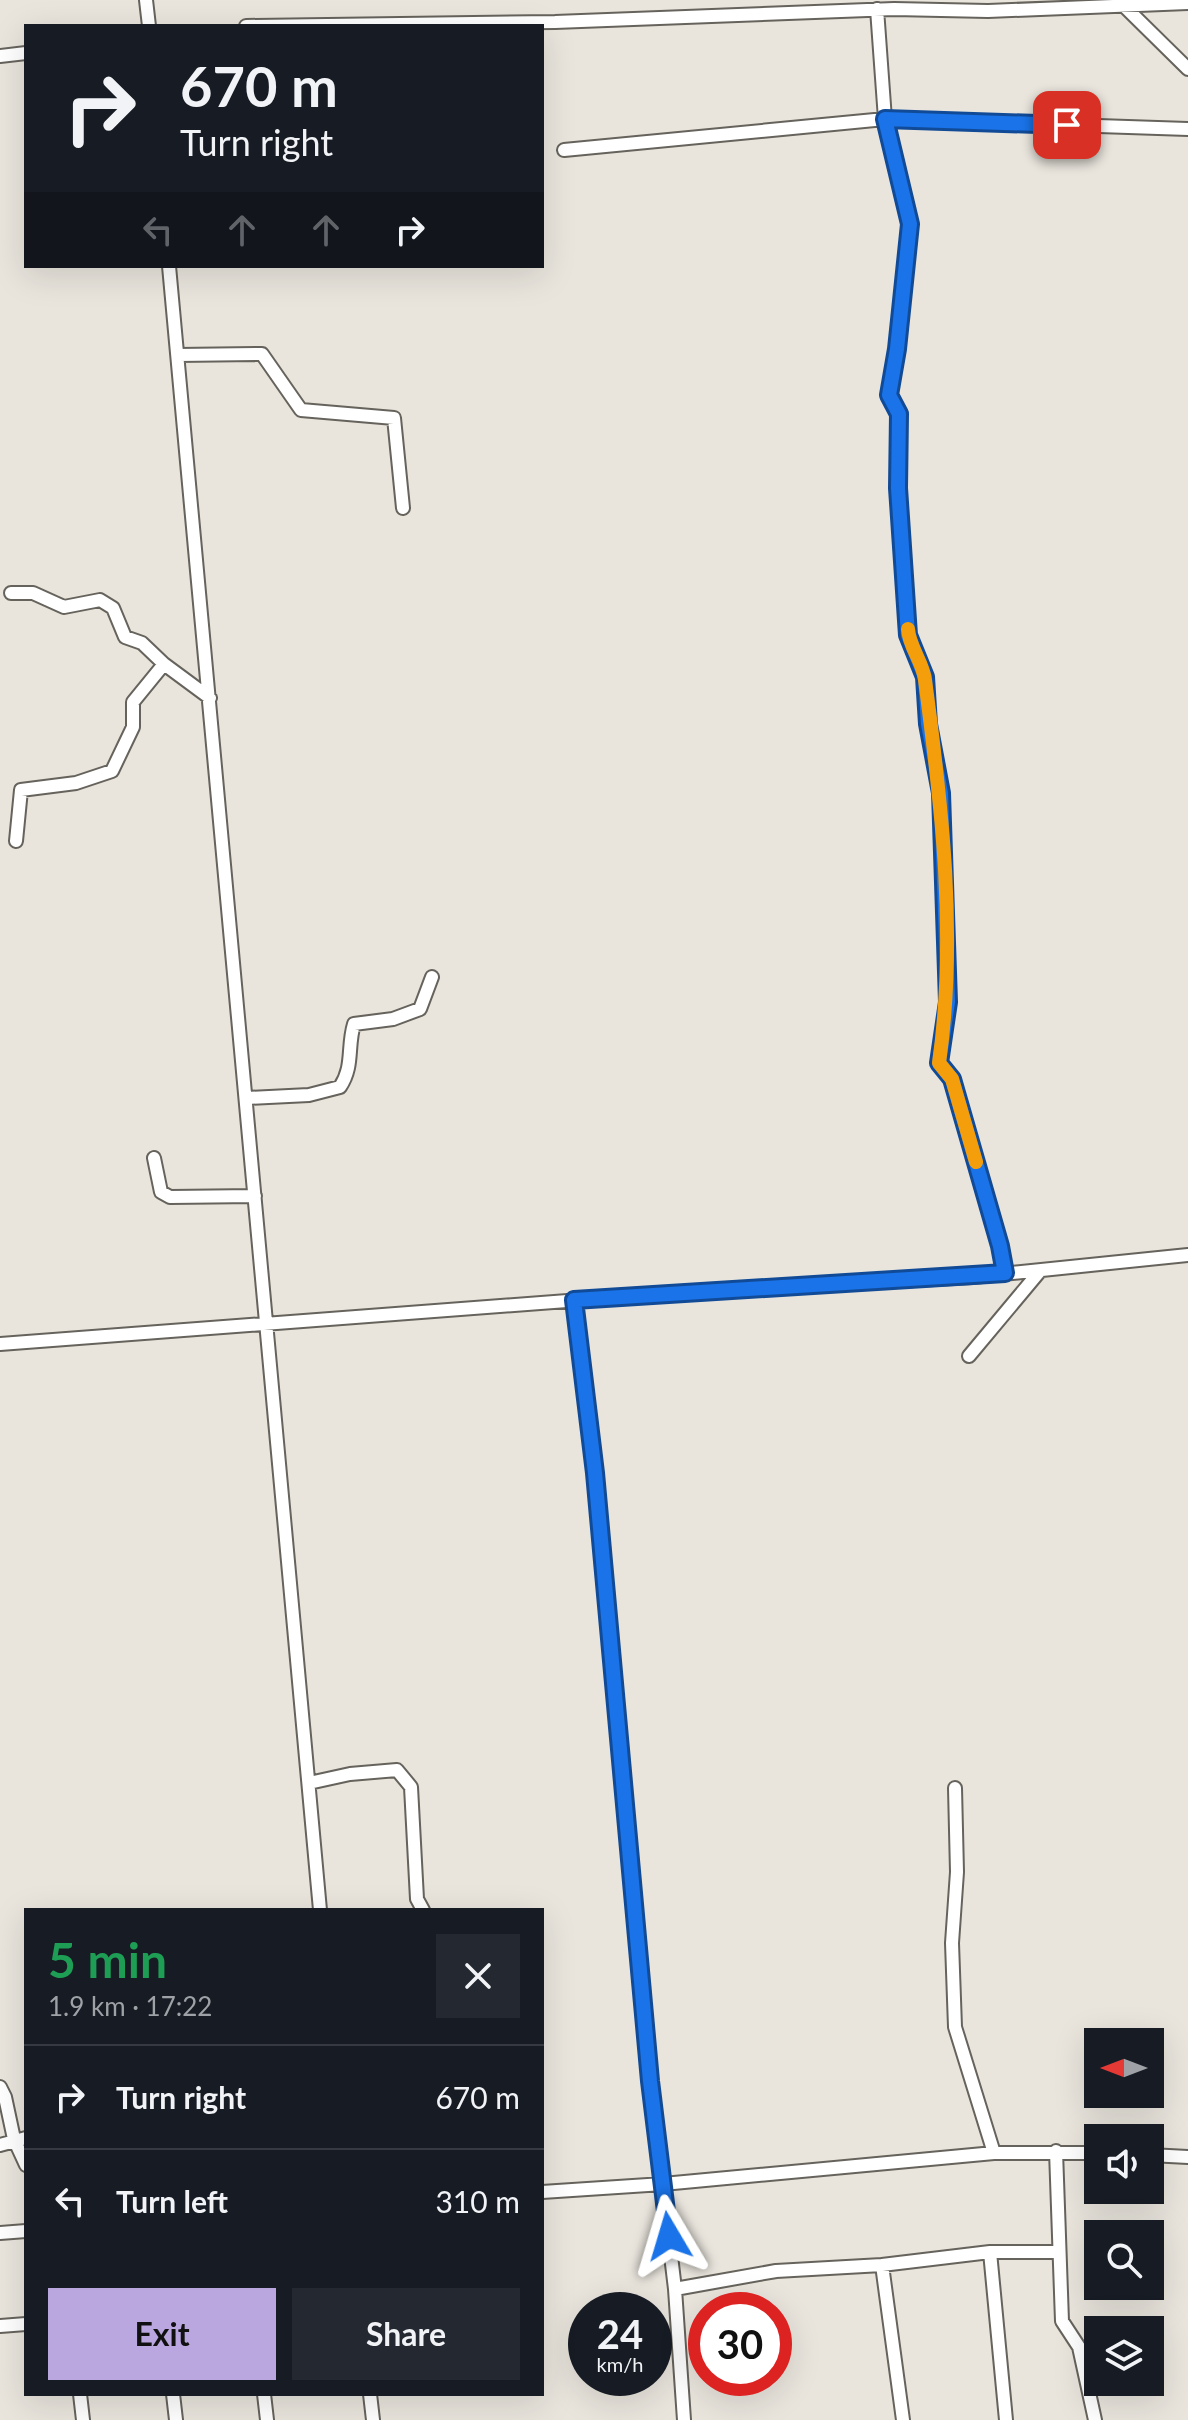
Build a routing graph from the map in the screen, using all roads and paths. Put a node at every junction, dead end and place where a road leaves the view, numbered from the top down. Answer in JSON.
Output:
{"nodes":[{"id":1,"x":146,"y":0,"type":"edge"},
{"id":2,"x":1121,"y":3,"type":"junction"},
{"id":3,"x":1188,"y":3,"type":"edge"},
{"id":4,"x":877,"y":9,"type":"junction"},
{"id":5,"x":149,"y":24,"type":"edge"},
{"id":6,"x":400,"y":24,"type":"edge"},
{"id":7,"x":24,"y":53,"type":"edge"},
{"id":8,"x":0,"y":56,"type":"edge"},
{"id":9,"x":1188,"y":69,"type":"edge"},
{"id":10,"x":885,"y":119,"type":"junction"},
{"id":11,"x":1188,"y":129,"type":"edge"},
{"id":12,"x":564,"y":150,"type":"dead end"},
{"id":13,"x":169,"y":268,"type":"edge"},
{"id":14,"x":178,"y":355,"type":"junction"},
{"id":15,"x":403,"y":508,"type":"dead end"},
{"id":16,"x":11,"y":593,"type":"dead end"},
{"id":17,"x":164,"y":664,"type":"junction"},
{"id":18,"x":210,"y":698,"type":"junction"},
{"id":19,"x":16,"y":841,"type":"dead end"},
{"id":20,"x":432,"y":977,"type":"dead end"},
{"id":21,"x":247,"y":1098,"type":"junction"},
{"id":22,"x":154,"y":1158,"type":"dead end"},
{"id":23,"x":255,"y":1196,"type":"junction"},
{"id":24,"x":1188,"y":1255,"type":"edge"},
{"id":25,"x":1040,"y":1271,"type":"junction"},
{"id":26,"x":1005,"y":1273,"type":"junction"},
{"id":27,"x":574,"y":1300,"type":"junction"},
{"id":28,"x":269,"y":1322,"type":"junction"},
{"id":29,"x":0,"y":1344,"type":"edge"},
{"id":30,"x":969,"y":1356,"type":"dead end"},
{"id":31,"x":309,"y":1783,"type":"junction"},
{"id":32,"x":955,"y":1788,"type":"dead end"},
{"id":33,"x":320,"y":1908,"type":"edge"},
{"id":34,"x":422,"y":1908,"type":"edge"},
{"id":35,"x":0,"y":2087,"type":"edge"},
{"id":36,"x":20,"y":2139,"type":"edge"},
{"id":37,"x":0,"y":2145,"type":"edge"},
{"id":38,"x":1056,"y":2151,"type":"junction"},
{"id":39,"x":1084,"y":2152,"type":"edge"},
{"id":40,"x":994,"y":2153,"type":"junction"},
{"id":41,"x":1164,"y":2156,"type":"edge"},
{"id":42,"x":1188,"y":2157,"type":"edge"},
{"id":43,"x":663,"y":2184,"type":"junction"},
{"id":44,"x":544,"y":2192,"type":"edge"},
{"id":45,"x":24,"y":2231,"type":"edge"},
{"id":46,"x":0,"y":2233,"type":"edge"},
{"id":47,"x":990,"y":2252,"type":"junction"},
{"id":48,"x":1058,"y":2252,"type":"junction"},
{"id":49,"x":882,"y":2265,"type":"junction"},
{"id":50,"x":675,"y":2289,"type":"junction"},
{"id":51,"x":24,"y":2324,"type":"edge"},
{"id":52,"x":0,"y":2326,"type":"edge"},
{"id":53,"x":80,"y":2396,"type":"edge"},
{"id":54,"x":173,"y":2396,"type":"edge"},
{"id":55,"x":264,"y":2396,"type":"edge"},
{"id":56,"x":370,"y":2396,"type":"edge"},
{"id":57,"x":83,"y":2420,"type":"edge"},
{"id":58,"x":176,"y":2420,"type":"edge"},
{"id":59,"x":267,"y":2420,"type":"edge"},
{"id":60,"x":373,"y":2420,"type":"edge"},
{"id":61,"x":684,"y":2420,"type":"edge"},
{"id":62,"x":903,"y":2420,"type":"edge"},
{"id":63,"x":1006,"y":2420,"type":"edge"},
{"id":64,"x":1095,"y":2420,"type":"edge"}],
"edges":[{"from":1,"to":5,"type":"street"},
{"from":2,"to":3,"type":"street"},
{"from":2,"to":4,"type":"street"},
{"from":2,"to":9,"type":"street"},
{"from":4,"to":6,"type":"street"},
{"from":4,"to":10,"type":"street"},
{"from":7,"to":8,"type":"street"},
{"from":10,"to":11,"type":"street"},
{"from":10,"to":12,"type":"street"},
{"from":10,"to":26,"type":"street"},
{"from":13,"to":14,"type":"street"},
{"from":14,"to":15,"type":"street"},
{"from":14,"to":18,"type":"street"},
{"from":16,"to":17,"type":"street"},
{"from":17,"to":18,"type":"street"},
{"from":17,"to":19,"type":"street"},
{"from":18,"to":21,"type":"street"},
{"from":20,"to":21,"type":"street"},
{"from":21,"to":23,"type":"street"},
{"from":22,"to":23,"type":"street"},
{"from":23,"to":28,"type":"street"},
{"from":24,"to":25,"type":"street"},
{"from":25,"to":26,"type":"street"},
{"from":25,"to":30,"type":"street"},
{"from":26,"to":27,"type":"street"},
{"from":27,"to":28,"type":"street"},
{"from":27,"to":43,"type":"street"},
{"from":28,"to":29,"type":"street"},
{"from":28,"to":31,"type":"street"},
{"from":31,"to":33,"type":"street"},
{"from":31,"to":34,"type":"street"},
{"from":32,"to":40,"type":"street"},
{"from":35,"to":36,"type":"street"},
{"from":36,"to":37,"type":"street"},
{"from":38,"to":39,"type":"street"},
{"from":38,"to":40,"type":"street"},
{"from":38,"to":48,"type":"street"},
{"from":40,"to":43,"type":"street"},
{"from":41,"to":42,"type":"street"},
{"from":43,"to":44,"type":"street"},
{"from":43,"to":50,"type":"street"},
{"from":45,"to":46,"type":"street"},
{"from":47,"to":48,"type":"street"},
{"from":47,"to":49,"type":"street"},
{"from":47,"to":63,"type":"street"},
{"from":48,"to":64,"type":"street"},
{"from":49,"to":50,"type":"street"},
{"from":49,"to":62,"type":"street"},
{"from":50,"to":61,"type":"street"},
{"from":51,"to":52,"type":"street"},
{"from":53,"to":57,"type":"street"},
{"from":54,"to":58,"type":"street"},
{"from":55,"to":59,"type":"street"},
{"from":56,"to":60,"type":"street"}]}
